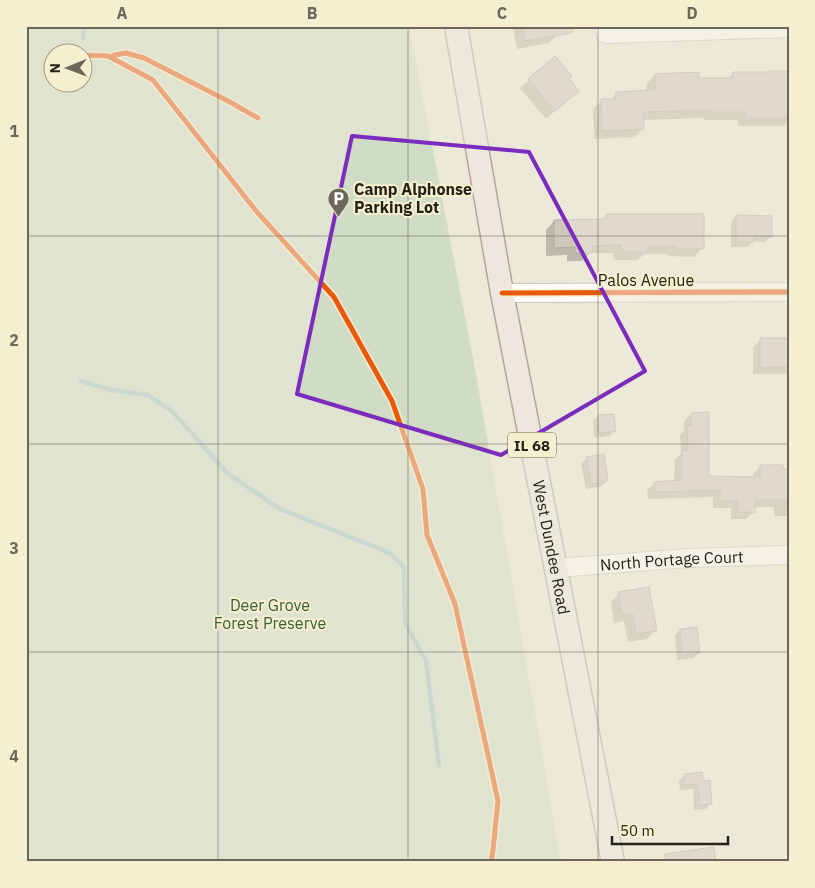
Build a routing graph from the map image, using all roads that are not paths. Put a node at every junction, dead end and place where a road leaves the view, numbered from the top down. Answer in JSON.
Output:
{"nodes":[{"id":1,"x":456,"y":26,"type":"edge"},
{"id":2,"x":789,"y":28,"type":"edge"},
{"id":3,"x":605,"y":30,"type":"edge"},
{"id":4,"x":789,"y":292,"type":"edge"},
{"id":5,"x":502,"y":293,"type":"junction"},
{"id":6,"x":789,"y":556,"type":"edge"},
{"id":7,"x":556,"y":568,"type":"junction"},
{"id":8,"x":613,"y":862,"type":"edge"}],
"edges":[{"from":1,"to":5,"type":"main road","name":"West Dundee Road","number":"IL 68"},
{"from":2,"to":3,"type":"street"},
{"from":4,"to":5,"type":"street","name":"Palos Avenue"},
{"from":5,"to":7,"type":"main road","name":"West Dundee Road","number":"IL 68"},
{"from":6,"to":7,"type":"street","name":"North Portage Court"},
{"from":7,"to":8,"type":"main road","name":"West Dundee Road","number":"IL 68"}]}
